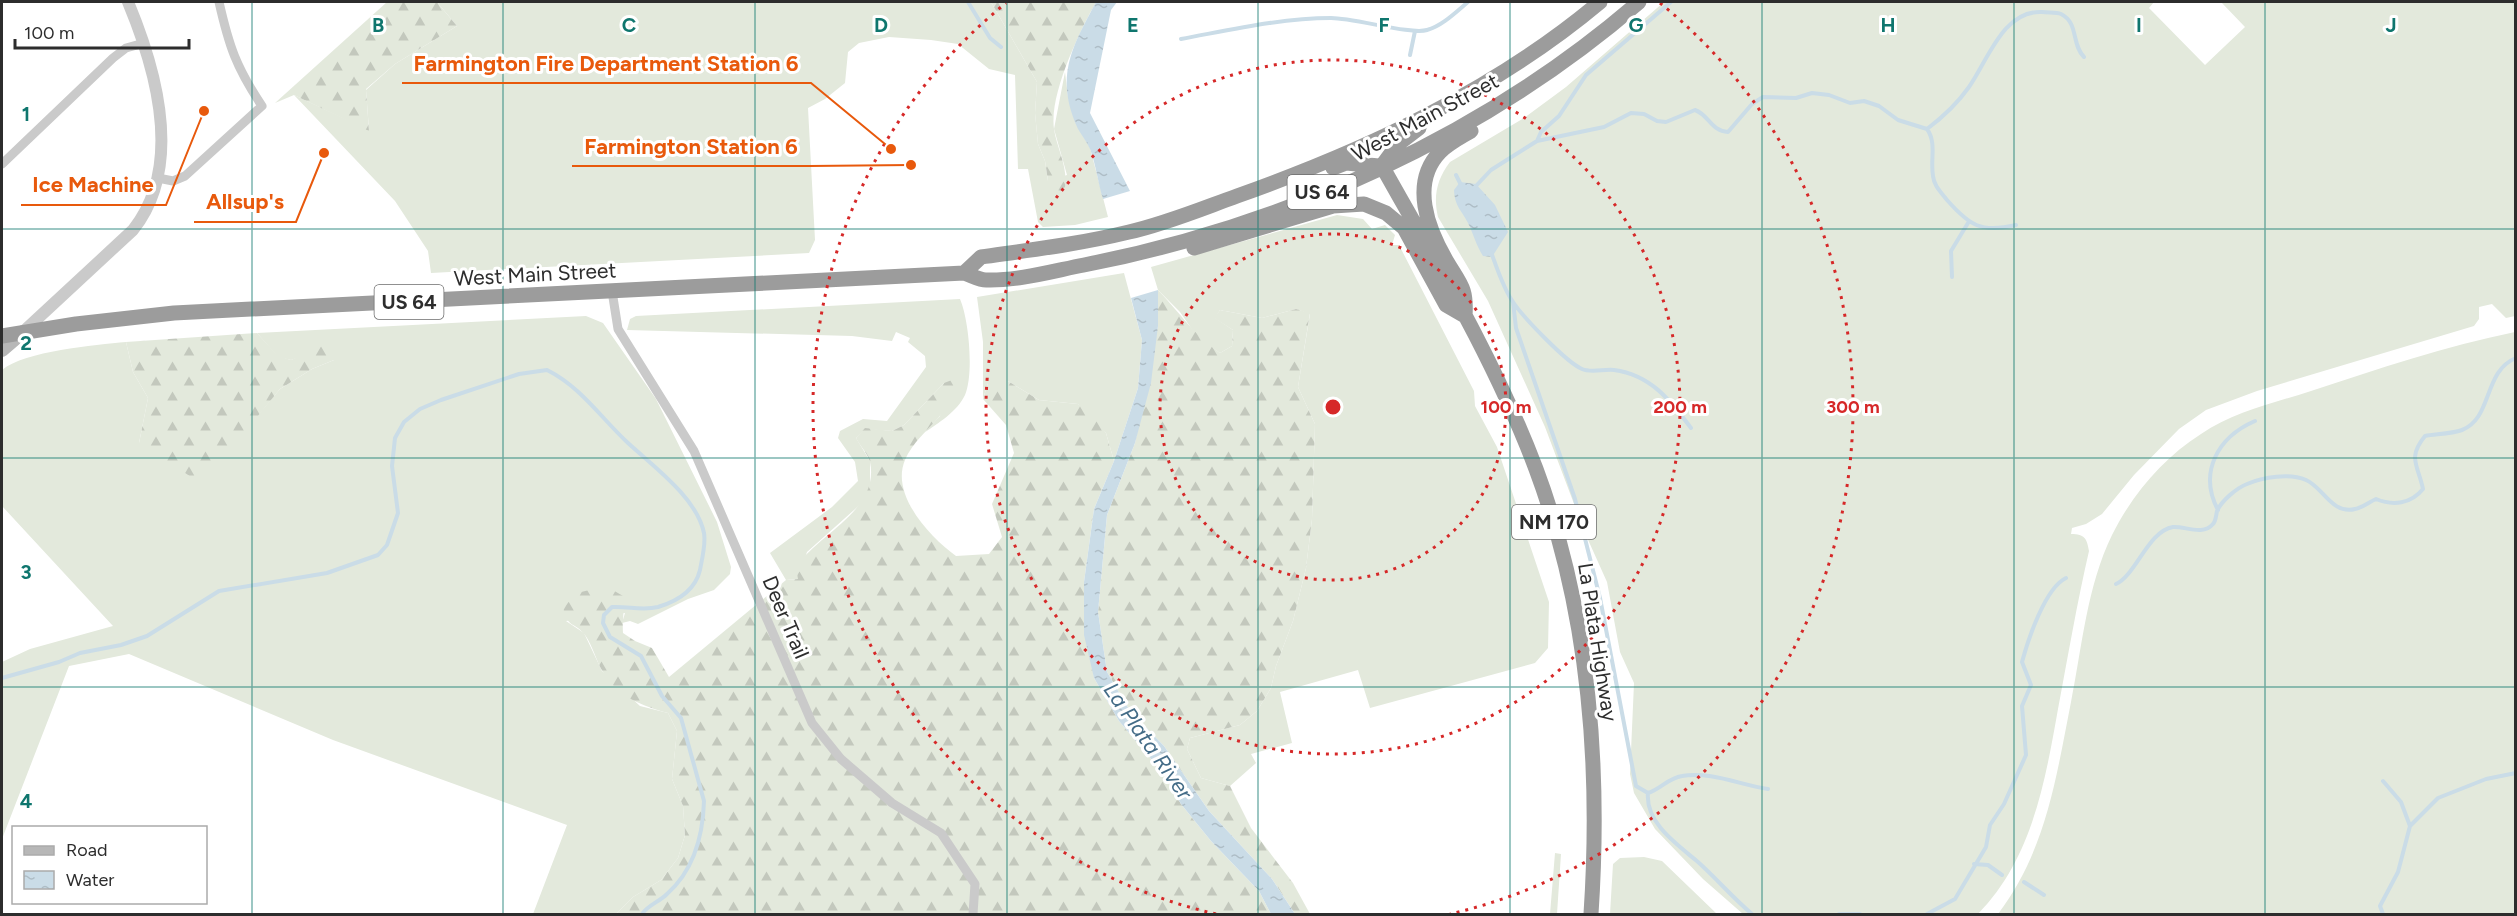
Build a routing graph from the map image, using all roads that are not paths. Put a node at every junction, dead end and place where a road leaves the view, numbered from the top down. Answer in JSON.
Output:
{"nodes":[{"id":1,"x":128,"y":2,"type":"edge"},
{"id":2,"x":219,"y":2,"type":"edge"},
{"id":3,"x":1600,"y":2,"type":"edge"},
{"id":4,"x":1639,"y":2,"type":"edge"},
{"id":5,"x":144,"y":43,"type":"junction"},
{"id":6,"x":1545,"y":44,"type":"junction"},
{"id":7,"x":1553,"y":68,"type":"junction"},
{"id":8,"x":2,"y":164,"type":"edge"},
{"id":9,"x":1382,"y":166,"type":"junction"},
{"id":10,"x":158,"y":178,"type":"junction"},
{"id":11,"x":1280,"y":181,"type":"junction"},
{"id":12,"x":1169,"y":245,"type":"junction"},
{"id":13,"x":964,"y":273,"type":"junction"},
{"id":14,"x":612,"y":291,"type":"junction"},
{"id":15,"x":1465,"y":316,"type":"junction"},
{"id":16,"x":23,"y":332,"type":"junction"},
{"id":17,"x":2,"y":336,"type":"edge"},
{"id":18,"x":2,"y":350,"type":"edge"},
{"id":19,"x":973,"y":915,"type":"edge"},
{"id":20,"x":1591,"y":915,"type":"edge"}],
"edges":[{"from":1,"to":5,"type":"street"},
{"from":2,"to":10,"type":"street"},
{"from":3,"to":6,"type":"highway","name":"West Main Street","number":"US 64"},
{"from":4,"to":7,"type":"highway","name":"West Main Street","number":"US 64"},
{"from":5,"to":8,"type":"street"},
{"from":5,"to":10,"type":"street"},
{"from":6,"to":9,"type":"highway"},
{"from":6,"to":11,"type":"highway","name":"West Main Street","number":"US 64"},
{"from":7,"to":9,"type":"highway","name":"West Main Street","number":"US 64"},
{"from":7,"to":15,"type":"highway"},
{"from":9,"to":11,"type":"highway"},
{"from":9,"to":12,"type":"highway","name":"West Main Street","number":"US 64"},
{"from":9,"to":15,"type":"highway","name":"La Plata Highway","number":"NM 170"},
{"from":10,"to":16,"type":"street"},
{"from":11,"to":13,"type":"highway","name":"West Main Street","number":"US 64"},
{"from":12,"to":13,"type":"highway","name":"West Main Street","number":"US 64"},
{"from":12,"to":15,"type":"highway"},
{"from":13,"to":14,"type":"highway","name":"West Main Street","number":"US 64"},
{"from":14,"to":16,"type":"highway","name":"West Main Street","number":"US 64"},
{"from":14,"to":19,"type":"street","name":"Deer Trail"},
{"from":15,"to":20,"type":"highway","name":"La Plata Highway","number":"NM 170"},
{"from":16,"to":17,"type":"highway","name":"West Main Street","number":"US 64"},
{"from":16,"to":18,"type":"main road"}]}
